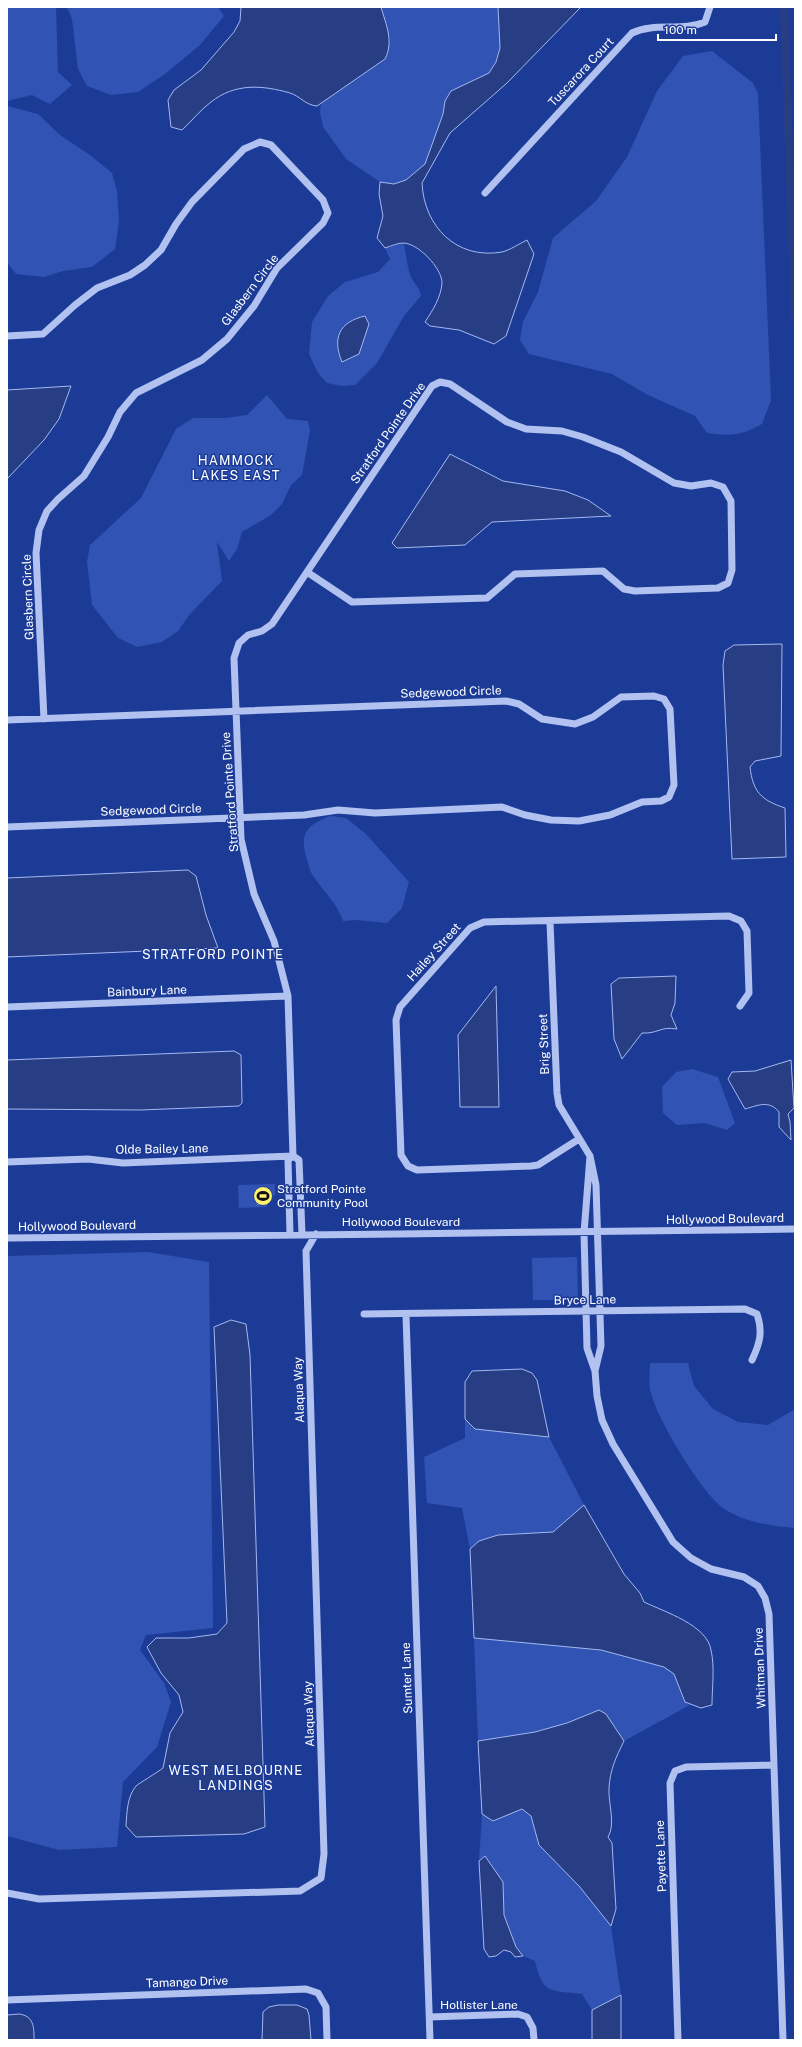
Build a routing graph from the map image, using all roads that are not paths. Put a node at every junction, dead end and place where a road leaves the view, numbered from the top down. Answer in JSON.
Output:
{"nodes":[{"id":1,"x":710,"y":7,"type":"edge"},
{"id":2,"x":484,"y":193,"type":"dead end"},
{"id":3,"x":7,"y":336,"type":"edge"},
{"id":4,"x":307,"y":572,"type":"junction"},
{"id":5,"x":236,"y":712,"type":"junction"},
{"id":6,"x":44,"y":719,"type":"junction"},
{"id":7,"x":7,"y":720,"type":"edge"},
{"id":8,"x":240,"y":817,"type":"junction"},
{"id":9,"x":7,"y":826,"type":"edge"},
{"id":10,"x":550,"y":922,"type":"junction"},
{"id":11,"x":288,"y":996,"type":"junction"},
{"id":12,"x":740,"y":1006,"type":"dead end"},
{"id":13,"x":7,"y":1007,"type":"edge"},
{"id":14,"x":580,"y":1139,"type":"junction"},
{"id":15,"x":293,"y":1156,"type":"junction"},
{"id":16,"x":590,"y":1156,"type":"junction"},
{"id":17,"x":7,"y":1162,"type":"edge"},
{"id":18,"x":795,"y":1229,"type":"edge"},
{"id":19,"x":598,"y":1232,"type":"junction"},
{"id":20,"x":584,"y":1233,"type":"junction"},
{"id":21,"x":290,"y":1234,"type":"junction"},
{"id":22,"x":302,"y":1234,"type":"junction"},
{"id":23,"x":316,"y":1234,"type":"junction"},
{"id":24,"x":7,"y":1238,"type":"edge"},
{"id":25,"x":586,"y":1311,"type":"junction"},
{"id":26,"x":600,"y":1311,"type":"junction"},
{"id":27,"x":364,"y":1314,"type":"dead end"},
{"id":28,"x":406,"y":1315,"type":"junction"},
{"id":29,"x":752,"y":1360,"type":"dead end"},
{"id":30,"x":595,"y":1371,"type":"junction"},
{"id":31,"x":774,"y":1765,"type":"junction"},
{"id":32,"x":7,"y":1893,"type":"edge"},
{"id":33,"x":7,"y":2000,"type":"edge"},
{"id":34,"x":430,"y":2017,"type":"junction"},
{"id":35,"x":327,"y":2040,"type":"edge"},
{"id":36,"x":430,"y":2040,"type":"edge"},
{"id":37,"x":534,"y":2040,"type":"edge"},
{"id":38,"x":678,"y":2040,"type":"edge"},
{"id":39,"x":783,"y":2040,"type":"edge"}],
"edges":[{"from":1,"to":2,"type":"street","name":"Tuscarora Court"},
{"from":3,"to":6,"type":"street","name":"Glasbern Circle"},
{"from":4,"to":4,"type":"street","name":"Stratford Pointe Drive"},
{"from":4,"to":5,"type":"street","name":"Stratford Pointe Drive"},
{"from":5,"to":6,"type":"street","name":"Sedgewood Circle"},
{"from":5,"to":8,"type":"street","name":"Stratford Pointe Drive"},
{"from":5,"to":8,"type":"street","name":"Sedgewood Circle"},
{"from":6,"to":7,"type":"street","name":"Sedgewood Circle"},
{"from":8,"to":9,"type":"street","name":"Sedgewood Circle"},
{"from":8,"to":11,"type":"street","name":"Stratford Pointe Drive"},
{"from":10,"to":12,"type":"street","name":"Hailey Street"},
{"from":10,"to":14,"type":"street","name":"Brig Street"},
{"from":10,"to":14,"type":"street","name":"Hailey Street"},
{"from":11,"to":13,"type":"street","name":"Bainbury Lane"},
{"from":11,"to":15,"type":"street","name":"Stratford Pointe Drive"},
{"from":14,"to":16,"type":"street","name":"Brig Street"},
{"from":15,"to":17,"type":"street","name":"Olde Bailey Lane"},
{"from":15,"to":21,"type":"street"},
{"from":15,"to":22,"type":"street"},
{"from":16,"to":19,"type":"street","name":"Brig Street"},
{"from":16,"to":20,"type":"street"},
{"from":18,"to":19,"type":"street","name":"Hollywood Boulevard"},
{"from":19,"to":20,"type":"street","name":"Hollywood Boulevard"},
{"from":19,"to":26,"type":"street","name":"Whitman Drive"},
{"from":20,"to":23,"type":"street","name":"Hollywood Boulevard"},
{"from":20,"to":25,"type":"street","name":"Whitman Drive"},
{"from":21,"to":22,"type":"street","name":"Hollywood Boulevard"},
{"from":21,"to":24,"type":"street","name":"Hollywood Boulevard"},
{"from":22,"to":23,"type":"street","name":"Hollywood Boulevard"},
{"from":23,"to":32,"type":"street","name":"Alaqua Way"},
{"from":25,"to":26,"type":"street","name":"Bryce Lane"},
{"from":25,"to":28,"type":"street","name":"Bryce Lane"},
{"from":25,"to":30,"type":"street","name":"Whitman Drive"},
{"from":26,"to":29,"type":"street","name":"Bryce Lane"},
{"from":26,"to":30,"type":"street","name":"Whitman Drive"},
{"from":27,"to":28,"type":"street","name":"Bryce Lane"},
{"from":28,"to":34,"type":"street","name":"Sumter Lane"},
{"from":30,"to":31,"type":"street","name":"Whitman Drive"},
{"from":31,"to":38,"type":"street","name":"Payette Lane"},
{"from":31,"to":39,"type":"street","name":"Whitman Drive"},
{"from":33,"to":35,"type":"street","name":"Tamango Drive"},
{"from":34,"to":36,"type":"street","name":"Sumter Lane"},
{"from":34,"to":37,"type":"street","name":"Hollister Lane"}]}
